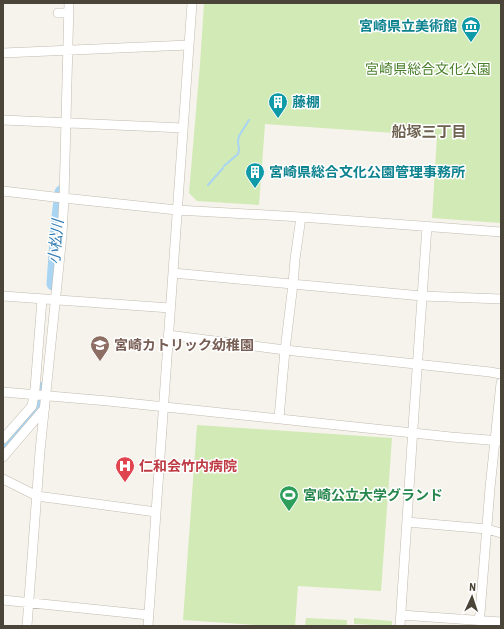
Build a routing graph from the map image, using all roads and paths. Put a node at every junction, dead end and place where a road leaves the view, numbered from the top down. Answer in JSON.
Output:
{"nodes":[{"id":1,"x":70,"y":3,"type":"edge"},
{"id":2,"x":192,"y":3,"type":"edge"},
{"id":3,"x":58,"y":13,"type":"dead end"},
{"id":4,"x":69,"y":13,"type":"junction"},
{"id":5,"x":189,"y":45,"type":"junction"},
{"id":6,"x":68,"y":49,"type":"junction"},
{"id":7,"x":3,"y":53,"type":"edge"},
{"id":8,"x":3,"y":120,"type":"edge"},
{"id":9,"x":66,"y":123,"type":"junction"},
{"id":10,"x":183,"y":128,"type":"junction"},
{"id":11,"x":3,"y":191,"type":"edge"},
{"id":12,"x":64,"y":198,"type":"junction"},
{"id":13,"x":177,"y":210,"type":"junction"},
{"id":14,"x":301,"y":217,"type":"junction"},
{"id":15,"x":427,"y":226,"type":"junction"},
{"id":16,"x":501,"y":232,"type":"edge"},
{"id":17,"x":173,"y":273,"type":"junction"},
{"id":18,"x":293,"y":284,"type":"junction"},
{"id":19,"x":3,"y":296,"type":"edge"},
{"id":20,"x":422,"y":296,"type":"junction"},
{"id":21,"x":42,"y":299,"type":"junction"},
{"id":22,"x":501,"y":299,"type":"edge"},
{"id":23,"x":56,"y":300,"type":"junction"},
{"id":24,"x":170,"y":308,"type":"junction"},
{"id":25,"x":168,"y":335,"type":"junction"},
{"id":26,"x":285,"y":350,"type":"junction"},
{"id":27,"x":418,"y":364,"type":"junction"},
{"id":28,"x":501,"y":374,"type":"edge"},
{"id":29,"x":501,"y":383,"type":"edge"},
{"id":30,"x":3,"y":392,"type":"edge"},
{"id":31,"x":34,"y":395,"type":"junction"},
{"id":32,"x":46,"y":396,"type":"junction"},
{"id":33,"x":163,"y":407,"type":"junction"},
{"id":34,"x":45,"y":408,"type":"junction"},
{"id":35,"x":279,"y":418,"type":"junction"},
{"id":36,"x":413,"y":432,"type":"junction"},
{"id":37,"x":3,"y":439,"type":"edge"},
{"id":38,"x":498,"y":441,"type":"edge"},
{"id":39,"x":3,"y":457,"type":"edge"},
{"id":40,"x":3,"y":479,"type":"edge"},
{"id":41,"x":37,"y":496,"type":"junction"},
{"id":42,"x":156,"y":512,"type":"junction"},
{"id":43,"x":407,"y":522,"type":"junction"},
{"id":44,"x":487,"y":529,"type":"junction"},
{"id":45,"x":501,"y":533,"type":"edge"},
{"id":46,"x":3,"y":600,"type":"edge"},
{"id":47,"x":29,"y":604,"type":"junction"},
{"id":48,"x":149,"y":615,"type":"junction"},
{"id":49,"x":401,"y":615,"type":"junction"},
{"id":50,"x":501,"y":622,"type":"edge"},
{"id":51,"x":479,"y":623,"type":"edge"},
{"id":52,"x":27,"y":626,"type":"edge"},
{"id":53,"x":148,"y":626,"type":"edge"},
{"id":54,"x":400,"y":626,"type":"edge"}],
"edges":[{"from":1,"to":4,"type":"street"},
{"from":2,"to":5,"type":"street"},
{"from":3,"to":4,"type":"street"},
{"from":4,"to":6,"type":"street"},
{"from":5,"to":6,"type":"street"},
{"from":5,"to":10,"type":"street"},
{"from":6,"to":7,"type":"street"},
{"from":6,"to":9,"type":"street"},
{"from":8,"to":9,"type":"street"},
{"from":9,"to":10,"type":"street"},
{"from":9,"to":12,"type":"street"},
{"from":10,"to":13,"type":"street"},
{"from":11,"to":12,"type":"street"},
{"from":12,"to":13,"type":"street"},
{"from":12,"to":23,"type":"street"},
{"from":13,"to":14,"type":"street"},
{"from":13,"to":17,"type":"street"},
{"from":14,"to":15,"type":"street"},
{"from":14,"to":18,"type":"street"},
{"from":15,"to":16,"type":"street"},
{"from":15,"to":20,"type":"street"},
{"from":17,"to":18,"type":"street"},
{"from":17,"to":24,"type":"street"},
{"from":18,"to":20,"type":"street"},
{"from":18,"to":26,"type":"street"},
{"from":19,"to":21,"type":"street"},
{"from":20,"to":22,"type":"street"},
{"from":20,"to":27,"type":"street"},
{"from":21,"to":23,"type":"street"},
{"from":21,"to":31,"type":"street"},
{"from":23,"to":24,"type":"street"},
{"from":23,"to":32,"type":"street"},
{"from":24,"to":25,"type":"street"},
{"from":25,"to":26,"type":"street"},
{"from":25,"to":33,"type":"street"},
{"from":26,"to":27,"type":"street"},
{"from":26,"to":35,"type":"street"},
{"from":27,"to":28,"type":"street"},
{"from":27,"to":36,"type":"street"},
{"from":29,"to":38,"type":"street"},
{"from":30,"to":31,"type":"street"},
{"from":31,"to":32,"type":"street"},
{"from":31,"to":37,"type":"street"},
{"from":32,"to":33,"type":"street"},
{"from":32,"to":34,"type":"street"},
{"from":33,"to":35,"type":"street"},
{"from":33,"to":42,"type":"street"},
{"from":34,"to":39,"type":"street"},
{"from":34,"to":41,"type":"street"},
{"from":35,"to":36,"type":"street"},
{"from":36,"to":38,"type":"street"},
{"from":36,"to":43,"type":"street"},
{"from":38,"to":44,"type":"street"},
{"from":40,"to":41,"type":"street"},
{"from":41,"to":42,"type":"street"},
{"from":41,"to":47,"type":"street"},
{"from":42,"to":48,"type":"street"},
{"from":43,"to":44,"type":"street"},
{"from":43,"to":49,"type":"street"},
{"from":44,"to":45,"type":"street"},
{"from":44,"to":51,"type":"street"},
{"from":46,"to":47,"type":"street"},
{"from":47,"to":48,"type":"street"},
{"from":47,"to":52,"type":"street"},
{"from":48,"to":53,"type":"street"},
{"from":49,"to":51,"type":"street"},
{"from":49,"to":54,"type":"street"},
{"from":50,"to":51,"type":"street"}]}
